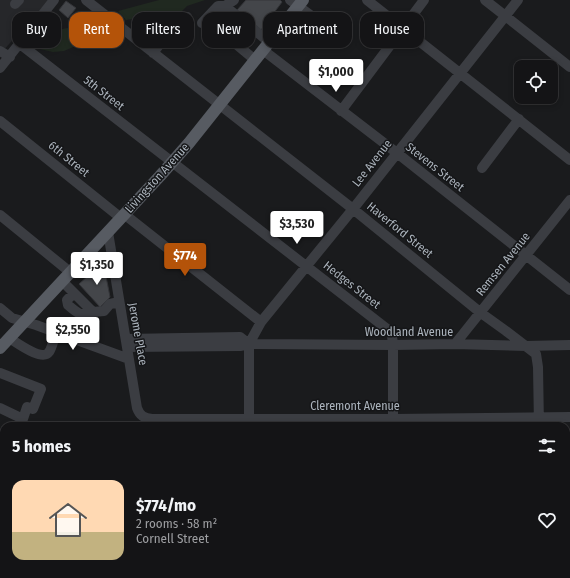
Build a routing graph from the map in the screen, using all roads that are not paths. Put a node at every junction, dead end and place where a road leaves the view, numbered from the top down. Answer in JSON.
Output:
{"nodes":[{"id":1,"x":54,"y":0,"type":"edge"},
{"id":2,"x":86,"y":0,"type":"edge"},
{"id":3,"x":234,"y":0,"type":"edge"},
{"id":4,"x":367,"y":0,"type":"edge"},
{"id":5,"x":424,"y":0,"type":"edge"},
{"id":6,"x":485,"y":0,"type":"edge"},
{"id":7,"x":518,"y":0,"type":"edge"},
{"id":8,"x":297,"y":2,"type":"edge"},
{"id":9,"x":225,"y":6,"type":"junction"},
{"id":10,"x":45,"y":12,"type":"edge"},
{"id":11,"x":212,"y":12,"type":"edge"},
{"id":12,"x":290,"y":12,"type":"edge"},
{"id":13,"x":309,"y":12,"type":"edge"},
{"id":14,"x":382,"y":12,"type":"edge"},
{"id":15,"x":415,"y":12,"type":"edge"},
{"id":16,"x":505,"y":16,"type":"junction"},
{"id":17,"x":263,"y":43,"type":"edge"},
{"id":18,"x":424,"y":45,"type":"edge"},
{"id":19,"x":17,"y":48,"type":"edge"},
{"id":20,"x":25,"y":48,"type":"edge"},
{"id":21,"x":157,"y":48,"type":"edge"},
{"id":22,"x":241,"y":48,"type":"edge"},
{"id":23,"x":264,"y":48,"type":"edge"},
{"id":24,"x":268,"y":48,"type":"edge"},
{"id":25,"x":388,"y":48,"type":"edge"},
{"id":26,"x":0,"y":51,"type":"edge"},
{"id":27,"x":153,"y":53,"type":"junction"},
{"id":28,"x":10,"y":57,"type":"junction"},
{"id":29,"x":255,"y":60,"type":"junction"},
{"id":30,"x":570,"y":67,"type":"edge"},
{"id":31,"x":0,"y":68,"type":"edge"},
{"id":32,"x":460,"y":73,"type":"junction"},
{"id":33,"x":220,"y":105,"type":"junction"},
{"id":34,"x":341,"y":111,"type":"junction"},
{"id":35,"x":519,"y":119,"type":"junction"},
{"id":36,"x":0,"y":121,"type":"edge"},
{"id":37,"x":397,"y":153,"type":"junction"},
{"id":38,"x":570,"y":160,"type":"edge"},
{"id":39,"x":172,"y":162,"type":"junction"},
{"id":40,"x":482,"y":168,"type":"dead end"},
{"id":41,"x":570,"y":200,"type":"edge"},
{"id":42,"x":353,"y":209,"type":"junction"},
{"id":43,"x":0,"y":215,"type":"edge"},
{"id":44,"x":123,"y":216,"type":"junction"},
{"id":45,"x":108,"y":232,"type":"junction"},
{"id":46,"x":526,"y":256,"type":"junction"},
{"id":47,"x":307,"y":266,"type":"junction"},
{"id":48,"x":70,"y":272,"type":"junction"},
{"id":49,"x":62,"y":281,"type":"junction"},
{"id":50,"x":570,"y":290,"type":"edge"},
{"id":51,"x":119,"y":302,"type":"junction"},
{"id":52,"x":0,"y":308,"type":"edge"},
{"id":53,"x":481,"y":313,"type":"junction"},
{"id":54,"x":24,"y":322,"type":"junction"},
{"id":55,"x":260,"y":322,"type":"junction"},
{"id":56,"x":56,"y":333,"type":"junction"},
{"id":57,"x":9,"y":338,"type":"junction"},
{"id":58,"x":126,"y":343,"type":"junction"},
{"id":59,"x":249,"y":344,"type":"junction"},
{"id":60,"x":455,"y":344,"type":"junction"},
{"id":61,"x":393,"y":345,"type":"junction"},
{"id":62,"x":570,"y":345,"type":"edge"},
{"id":63,"x":526,"y":346,"type":"junction"},
{"id":64,"x":0,"y":348,"type":"edge"},
{"id":65,"x":129,"y":359,"type":"junction"},
{"id":66,"x":0,"y":373,"type":"edge"},
{"id":67,"x":0,"y":408,"type":"edge"},
{"id":68,"x":141,"y":416,"type":"joint"},
{"id":69,"x":570,"y":417,"type":"edge"},
{"id":70,"x":176,"y":422,"type":"edge"},
{"id":71,"x":249,"y":422,"type":"edge"},
{"id":72,"x":321,"y":422,"type":"edge"},
{"id":73,"x":393,"y":422,"type":"edge"},
{"id":74,"x":465,"y":422,"type":"edge"},
{"id":75,"x":539,"y":422,"type":"edge"}],
"edges":[{"from":1,"to":10,"type":"street"},
{"from":2,"to":27,"type":"street","name":"Haverford Street"},
{"from":3,"to":9,"type":"street"},
{"from":4,"to":14,"type":"street"},
{"from":5,"to":15,"type":"street"},
{"from":6,"to":16,"type":"street"},
{"from":7,"to":16,"type":"street","name":"Lee Avenue"},
{"from":8,"to":12,"type":"main road","name":"Livingston Avenue"},
{"from":8,"to":13,"type":"street"},
{"from":9,"to":11,"type":"street"},
{"from":9,"to":17,"type":"street","name":"Stevens Street"},
{"from":16,"to":30,"type":"street"},
{"from":16,"to":32,"type":"street","name":"Lee Avenue"},
{"from":18,"to":32,"type":"street"},
{"from":19,"to":28,"type":"street"},
{"from":20,"to":39,"type":"street","name":"5th Street"},
{"from":21,"to":27,"type":"street"},
{"from":22,"to":29,"type":"street"},
{"from":23,"to":29,"type":"main road","name":"Livingston Avenue"},
{"from":24,"to":34,"type":"street","name":"Stevens Street"},
{"from":25,"to":34,"type":"street"},
{"from":26,"to":28,"type":"street"},
{"from":27,"to":33,"type":"street","name":"Haverford Street"},
{"from":28,"to":31,"type":"street"},
{"from":29,"to":33,"type":"main road","name":"Livingston Avenue"},
{"from":32,"to":35,"type":"street"},
{"from":32,"to":37,"type":"street","name":"Lee Avenue"},
{"from":33,"to":39,"type":"main road","name":"Livingston Avenue"},
{"from":33,"to":42,"type":"street","name":"Haverford Street"},
{"from":34,"to":37,"type":"street","name":"Stevens Street"},
{"from":35,"to":38,"type":"street"},
{"from":35,"to":40,"type":"street"},
{"from":36,"to":44,"type":"street","name":"6th Street"},
{"from":37,"to":42,"type":"street","name":"Lee Avenue"},
{"from":37,"to":46,"type":"street","name":"Stevens Street"},
{"from":39,"to":44,"type":"main road","name":"Livingston Avenue"},
{"from":39,"to":47,"type":"street","name":"Hedges Street"},
{"from":41,"to":46,"type":"street","name":"Remsen Avenue"},
{"from":42,"to":47,"type":"street","name":"Lee Avenue"},
{"from":42,"to":53,"type":"street","name":"Haverford Street"},
{"from":43,"to":48,"type":"street"},
{"from":44,"to":45,"type":"main road","name":"Livingston Avenue"},
{"from":44,"to":55,"type":"street","name":"6th Street"},
{"from":45,"to":48,"type":"main road","name":"Livingston Avenue"},
{"from":45,"to":51,"type":"street","name":"Jerome Place"},
{"from":46,"to":50,"type":"street","name":"Stevens Street"},
{"from":46,"to":53,"type":"street","name":"Remsen Avenue"},
{"from":47,"to":55,"type":"street","name":"Lee Avenue"},
{"from":47,"to":61,"type":"street","name":"Hedges Street"},
{"from":48,"to":49,"type":"main road","name":"Livingston Avenue"},
{"from":49,"to":51,"type":"street"},
{"from":49,"to":54,"type":"main road","name":"Livingston Avenue"},
{"from":51,"to":58,"type":"street","name":"Jerome Place"},
{"from":52,"to":54,"type":"street"},
{"from":53,"to":60,"type":"street","name":"Remsen Avenue"},
{"from":53,"to":63,"type":"street","name":"Haverford Street"},
{"from":54,"to":56,"type":"street"},
{"from":54,"to":57,"type":"main road","name":"Livingston Avenue"},
{"from":55,"to":59,"type":"street","name":"Lee Avenue"},
{"from":56,"to":57,"type":"street"},
{"from":56,"to":65,"type":"street"},
{"from":57,"to":64,"type":"main road","name":"Livingston Avenue"},
{"from":58,"to":59,"type":"street","name":"Woodland Avenue"},
{"from":58,"to":65,"type":"street","name":"Jerome Place"},
{"from":59,"to":61,"type":"street","name":"Woodland Avenue"},
{"from":59,"to":71,"type":"street"},
{"from":60,"to":61,"type":"street","name":"Woodland Avenue"},
{"from":60,"to":63,"type":"street","name":"Woodland Avenue"},
{"from":61,"to":73,"type":"street"},
{"from":62,"to":63,"type":"street","name":"Woodland Avenue"},
{"from":63,"to":75,"type":"street","name":"Haverford Street"},
{"from":65,"to":68,"type":"street","name":"Jerome Place"},
{"from":66,"to":67,"type":"street"},
{"from":68,"to":70,"type":"street","name":"Cleremont Avenue"},
{"from":69,"to":75,"type":"street","name":"Cleremont Avenue"},
{"from":72,"to":73,"type":"street","name":"Cleremont Avenue"},
{"from":73,"to":74,"type":"street","name":"Cleremont Avenue"},
{"from":74,"to":75,"type":"street","name":"Cleremont Avenue"}]}
